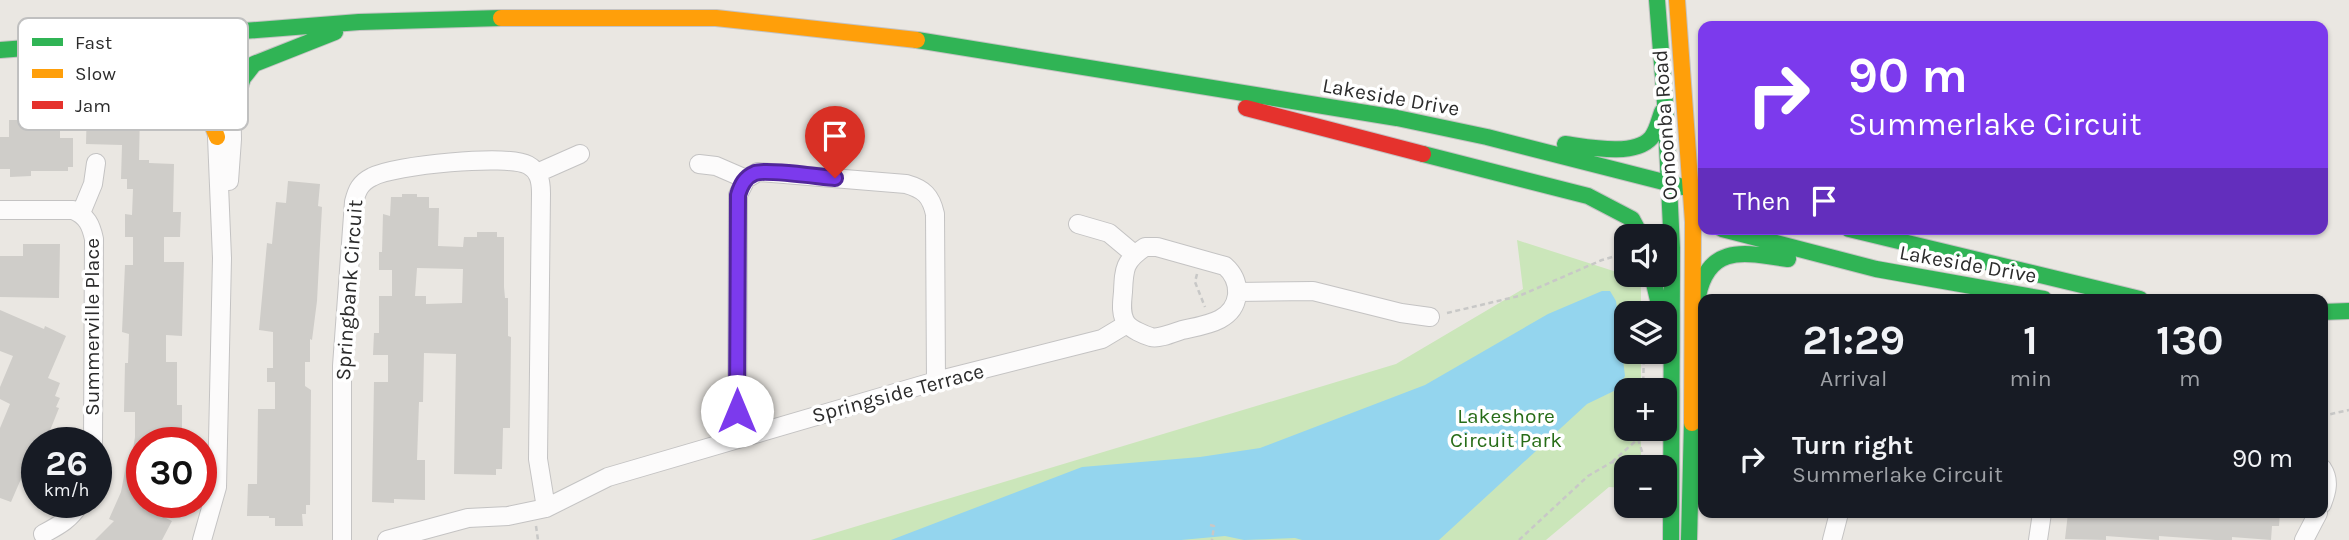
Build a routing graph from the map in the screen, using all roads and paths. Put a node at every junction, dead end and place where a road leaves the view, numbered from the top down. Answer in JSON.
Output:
{"nodes":[{"id":1,"x":1657,"y":0,"type":"edge"},
{"id":2,"x":1678,"y":0,"type":"edge"},
{"id":3,"x":359,"y":22,"type":"junction"},
{"id":4,"x":248,"y":32,"type":"edge"},
{"id":5,"x":18,"y":49,"type":"edge"},
{"id":6,"x":0,"y":50,"type":"edge"},
{"id":7,"x":1067,"y":63,"type":"junction"},
{"id":8,"x":248,"y":72,"type":"edge"},
{"id":9,"x":1698,"y":88,"type":"edge"},
{"id":10,"x":1665,"y":103,"type":"junction"},
{"id":11,"x":214,"y":130,"type":"edge"},
{"id":12,"x":217,"y":130,"type":"edge"},
{"id":13,"x":232,"y":130,"type":"edge"},
{"id":14,"x":217,"y":137,"type":"junction"},
{"id":15,"x":1488,"y":137,"type":"junction"},
{"id":16,"x":580,"y":154,"type":"dead end"},
{"id":17,"x":96,"y":163,"type":"dead end"},
{"id":18,"x":699,"y":164,"type":"dead end"},
{"id":19,"x":537,"y":173,"type":"junction"},
{"id":20,"x":746,"y":179,"type":"junction"},
{"id":21,"x":1669,"y":183,"type":"junction"},
{"id":22,"x":1697,"y":190,"type":"edge"},
{"id":23,"x":1588,"y":196,"type":"junction"},
{"id":24,"x":0,"y":210,"type":"edge"},
{"id":25,"x":81,"y":213,"type":"junction"},
{"id":26,"x":1671,"y":216,"type":"junction"},
{"id":27,"x":1698,"y":223,"type":"edge"},
{"id":28,"x":1078,"y":224,"type":"dead end"},
{"id":29,"x":1635,"y":224,"type":"edge"},
{"id":30,"x":1745,"y":235,"type":"edge"},
{"id":31,"x":1874,"y":235,"type":"edge"},
{"id":32,"x":1134,"y":254,"type":"junction"},
{"id":33,"x":1614,"y":256,"type":"edge"},
{"id":34,"x":222,"y":258,"type":"junction"},
{"id":35,"x":1202,"y":259,"type":"junction"},
{"id":36,"x":1876,"y":269,"type":"junction"},
{"id":37,"x":1237,"y":292,"type":"junction"},
{"id":38,"x":2016,"y":294,"type":"edge"},
{"id":39,"x":2119,"y":294,"type":"edge"},
{"id":40,"x":2349,"y":311,"type":"edge"},
{"id":41,"x":2328,"y":312,"type":"edge"},
{"id":42,"x":1693,"y":313,"type":"junction"},
{"id":43,"x":1430,"y":317,"type":"joint"},
{"id":44,"x":1211,"y":323,"type":"junction"},
{"id":45,"x":1127,"y":324,"type":"junction"},
{"id":46,"x":1672,"y":378,"type":"edge"},
{"id":47,"x":936,"y":381,"type":"junction"},
{"id":48,"x":2349,"y":410,"type":"edge"},
{"id":49,"x":2328,"y":415,"type":"edge"},
{"id":50,"x":93,"y":427,"type":"edge"},
{"id":51,"x":737,"y":438,"type":"junction"},
{"id":52,"x":1635,"y":441,"type":"edge"},
{"id":53,"x":1672,"y":441,"type":"edge"},
{"id":54,"x":1612,"y":462,"type":"joint"},
{"id":55,"x":546,"y":508,"type":"junction"},
{"id":56,"x":70,"y":518,"type":"edge"},
{"id":57,"x":1838,"y":518,"type":"edge"},
{"id":58,"x":2041,"y":518,"type":"edge"},
{"id":59,"x":2315,"y":518,"type":"edge"},
{"id":60,"x":1210,"y":525,"type":"dead end"},
{"id":61,"x":43,"y":534,"type":"dead end"},
{"id":62,"x":205,"y":539,"type":"edge"},
{"id":63,"x":342,"y":540,"type":"edge"},
{"id":64,"x":387,"y":540,"type":"edge"},
{"id":65,"x":1212,"y":540,"type":"edge"},
{"id":66,"x":1518,"y":540,"type":"edge"},
{"id":67,"x":1671,"y":540,"type":"edge"},
{"id":68,"x":1689,"y":540,"type":"edge"},
{"id":69,"x":1832,"y":540,"type":"edge"},
{"id":70,"x":2038,"y":540,"type":"edge"},
{"id":71,"x":2304,"y":540,"type":"edge"}],
"edges":[{"from":1,"to":10,"type":"street","name":"Oonoonba Road"},
{"from":2,"to":9,"type":"street"},
{"from":2,"to":22,"type":"street","name":"Oonoonba Road"},
{"from":3,"to":4,"type":"street","name":"Lakeside Drive"},
{"from":3,"to":7,"type":"street","name":"Lakeside Drive"},
{"from":3,"to":8,"type":"street"},
{"from":5,"to":6,"type":"street","name":"Lakeside Drive"},
{"from":7,"to":15,"type":"street","name":"Lakeside Drive"},
{"from":7,"to":23,"type":"street","name":"Lakeside Drive"},
{"from":10,"to":15,"type":"street"},
{"from":10,"to":21,"type":"street","name":"Oonoonba Road"},
{"from":11,"to":14,"type":"street"},
{"from":12,"to":14,"type":"street"},
{"from":13,"to":34,"type":"street"},
{"from":14,"to":34,"type":"street"},
{"from":15,"to":21,"type":"street","name":"Lakeside Drive"},
{"from":16,"to":19,"type":"street"},
{"from":17,"to":25,"type":"street"},
{"from":18,"to":20,"type":"street"},
{"from":19,"to":55,"type":"street"},
{"from":19,"to":63,"type":"street","name":"Springbank Circuit"},
{"from":20,"to":47,"type":"street"},
{"from":20,"to":51,"type":"street"},
{"from":21,"to":22,"type":"street","name":"Lakeside Drive"},
{"from":21,"to":26,"type":"street","name":"Oonoonba Road"},
{"from":22,"to":27,"type":"street","name":"Oonoonba Road"},
{"from":23,"to":26,"type":"street","name":"Lakeside Drive"},
{"from":23,"to":29,"type":"street","name":"Lakeside Drive"},
{"from":24,"to":25,"type":"street","name":"Summerville Place"},
{"from":25,"to":50,"type":"street","name":"Summerville Place"},
{"from":26,"to":27,"type":"street","name":"Lakeside Drive"},
{"from":26,"to":46,"type":"street","name":"Oonoonba Road"},
{"from":27,"to":42,"type":"street","name":"Oonoonba Road"},
{"from":28,"to":32,"type":"street"},
{"from":30,"to":36,"type":"street","name":"Lakeside Drive"},
{"from":31,"to":39,"type":"street","name":"Lakeside Drive"},
{"from":32,"to":35,"type":"street"},
{"from":32,"to":45,"type":"street"},
{"from":33,"to":43,"type":"path"},
{"from":34,"to":62,"type":"street"},
{"from":35,"to":37,"type":"street"},
{"from":35,"to":44,"type":"path"},
{"from":36,"to":38,"type":"street","name":"Lakeside Drive"},
{"from":36,"to":42,"type":"street"},
{"from":37,"to":43,"type":"street"},
{"from":37,"to":44,"type":"street"},
{"from":40,"to":41,"type":"street"},
{"from":42,"to":68,"type":"street","name":"Oonoonba Road"},
{"from":44,"to":45,"type":"street"},
{"from":45,"to":47,"type":"street","name":"Springside Terrace"},
{"from":47,"to":51,"type":"street","name":"Springside Terrace"},
{"from":48,"to":49,"type":"path"},
{"from":51,"to":55,"type":"street","name":"Springside Terrace"},
{"from":52,"to":54,"type":"path"},
{"from":53,"to":67,"type":"street","name":"Oonoonba Road"},
{"from":54,"to":66,"type":"path"},
{"from":55,"to":64,"type":"street","name":"Springside Terrace"},
{"from":56,"to":61,"type":"street"},
{"from":57,"to":69,"type":"street"},
{"from":58,"to":70,"type":"street"},
{"from":59,"to":71,"type":"street"},
{"from":60,"to":65,"type":"path"}]}
